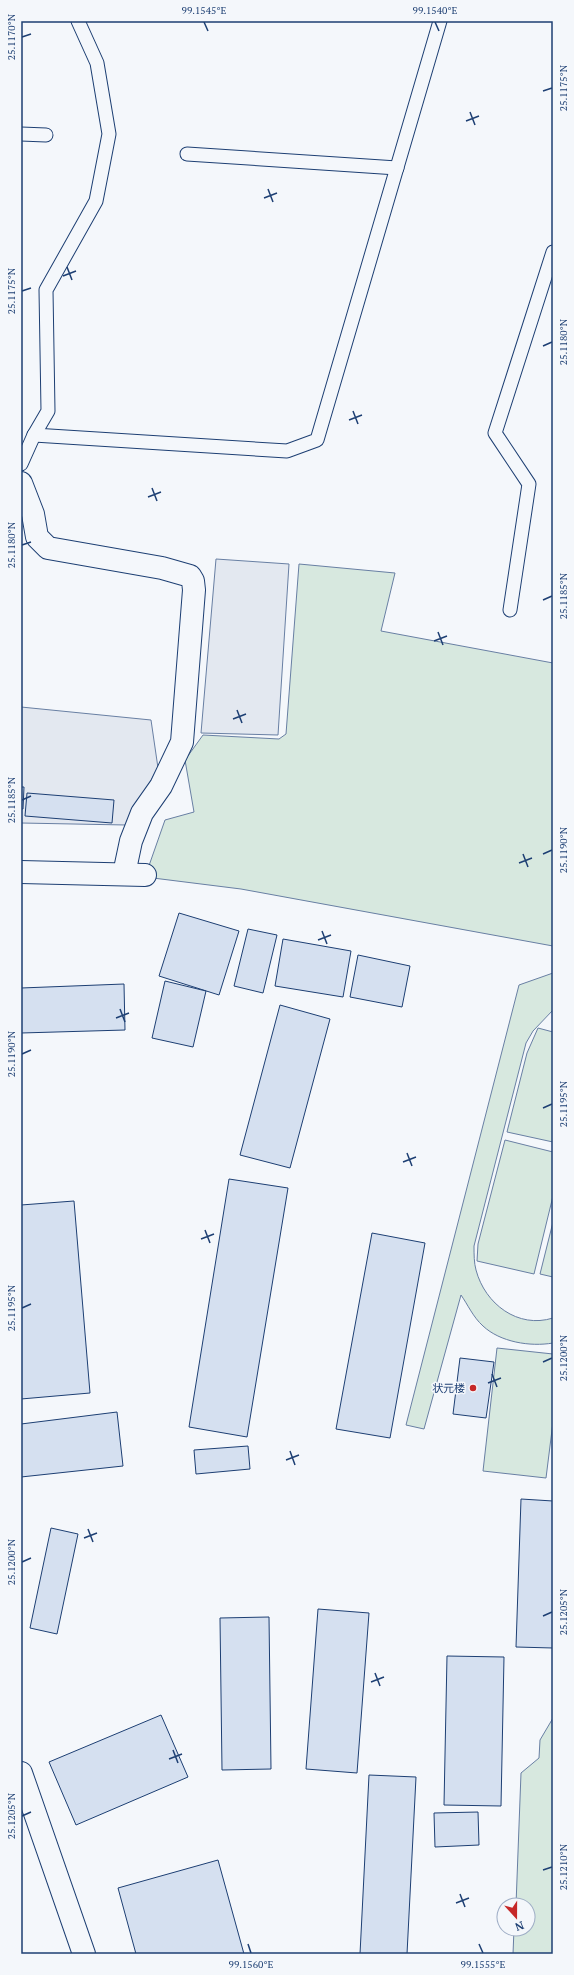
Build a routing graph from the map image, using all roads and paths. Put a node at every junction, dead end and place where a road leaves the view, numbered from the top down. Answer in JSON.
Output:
{"nodes":[{"id":1,"x":78,"y":21,"type":"edge"},
{"id":2,"x":440,"y":21,"type":"edge"},
{"id":3,"x":21,"y":134,"type":"edge"},
{"id":4,"x":46,"y":135,"type":"dead end"},
{"id":5,"x":187,"y":154,"type":"dead end"},
{"id":6,"x":397,"y":168,"type":"junction"},
{"id":7,"x":553,"y":252,"type":"edge"},
{"id":8,"x":34,"y":435,"type":"junction"},
{"id":9,"x":21,"y":464,"type":"edge"},
{"id":10,"x":21,"y":483,"type":"edge"},
{"id":11,"x":510,"y":610,"type":"dead end"},
{"id":12,"x":21,"y":872,"type":"edge"},
{"id":13,"x":124,"y":874,"type":"junction"},
{"id":14,"x":145,"y":875,"type":"dead end"},
{"id":15,"x":21,"y":1774,"type":"edge"},
{"id":16,"x":84,"y":1954,"type":"edge"}],
"edges":[{"from":1,"to":8,"type":"lane"},
{"from":2,"to":6,"type":"lane"},
{"from":3,"to":4,"type":"lane"},
{"from":5,"to":6,"type":"lane"},
{"from":6,"to":8,"type":"lane"},
{"from":7,"to":11,"type":"lane"},
{"from":8,"to":9,"type":"lane"},
{"from":10,"to":13,"type":"street"},
{"from":12,"to":13,"type":"street"},
{"from":13,"to":14,"type":"street"},
{"from":15,"to":16,"type":"street"}]}
